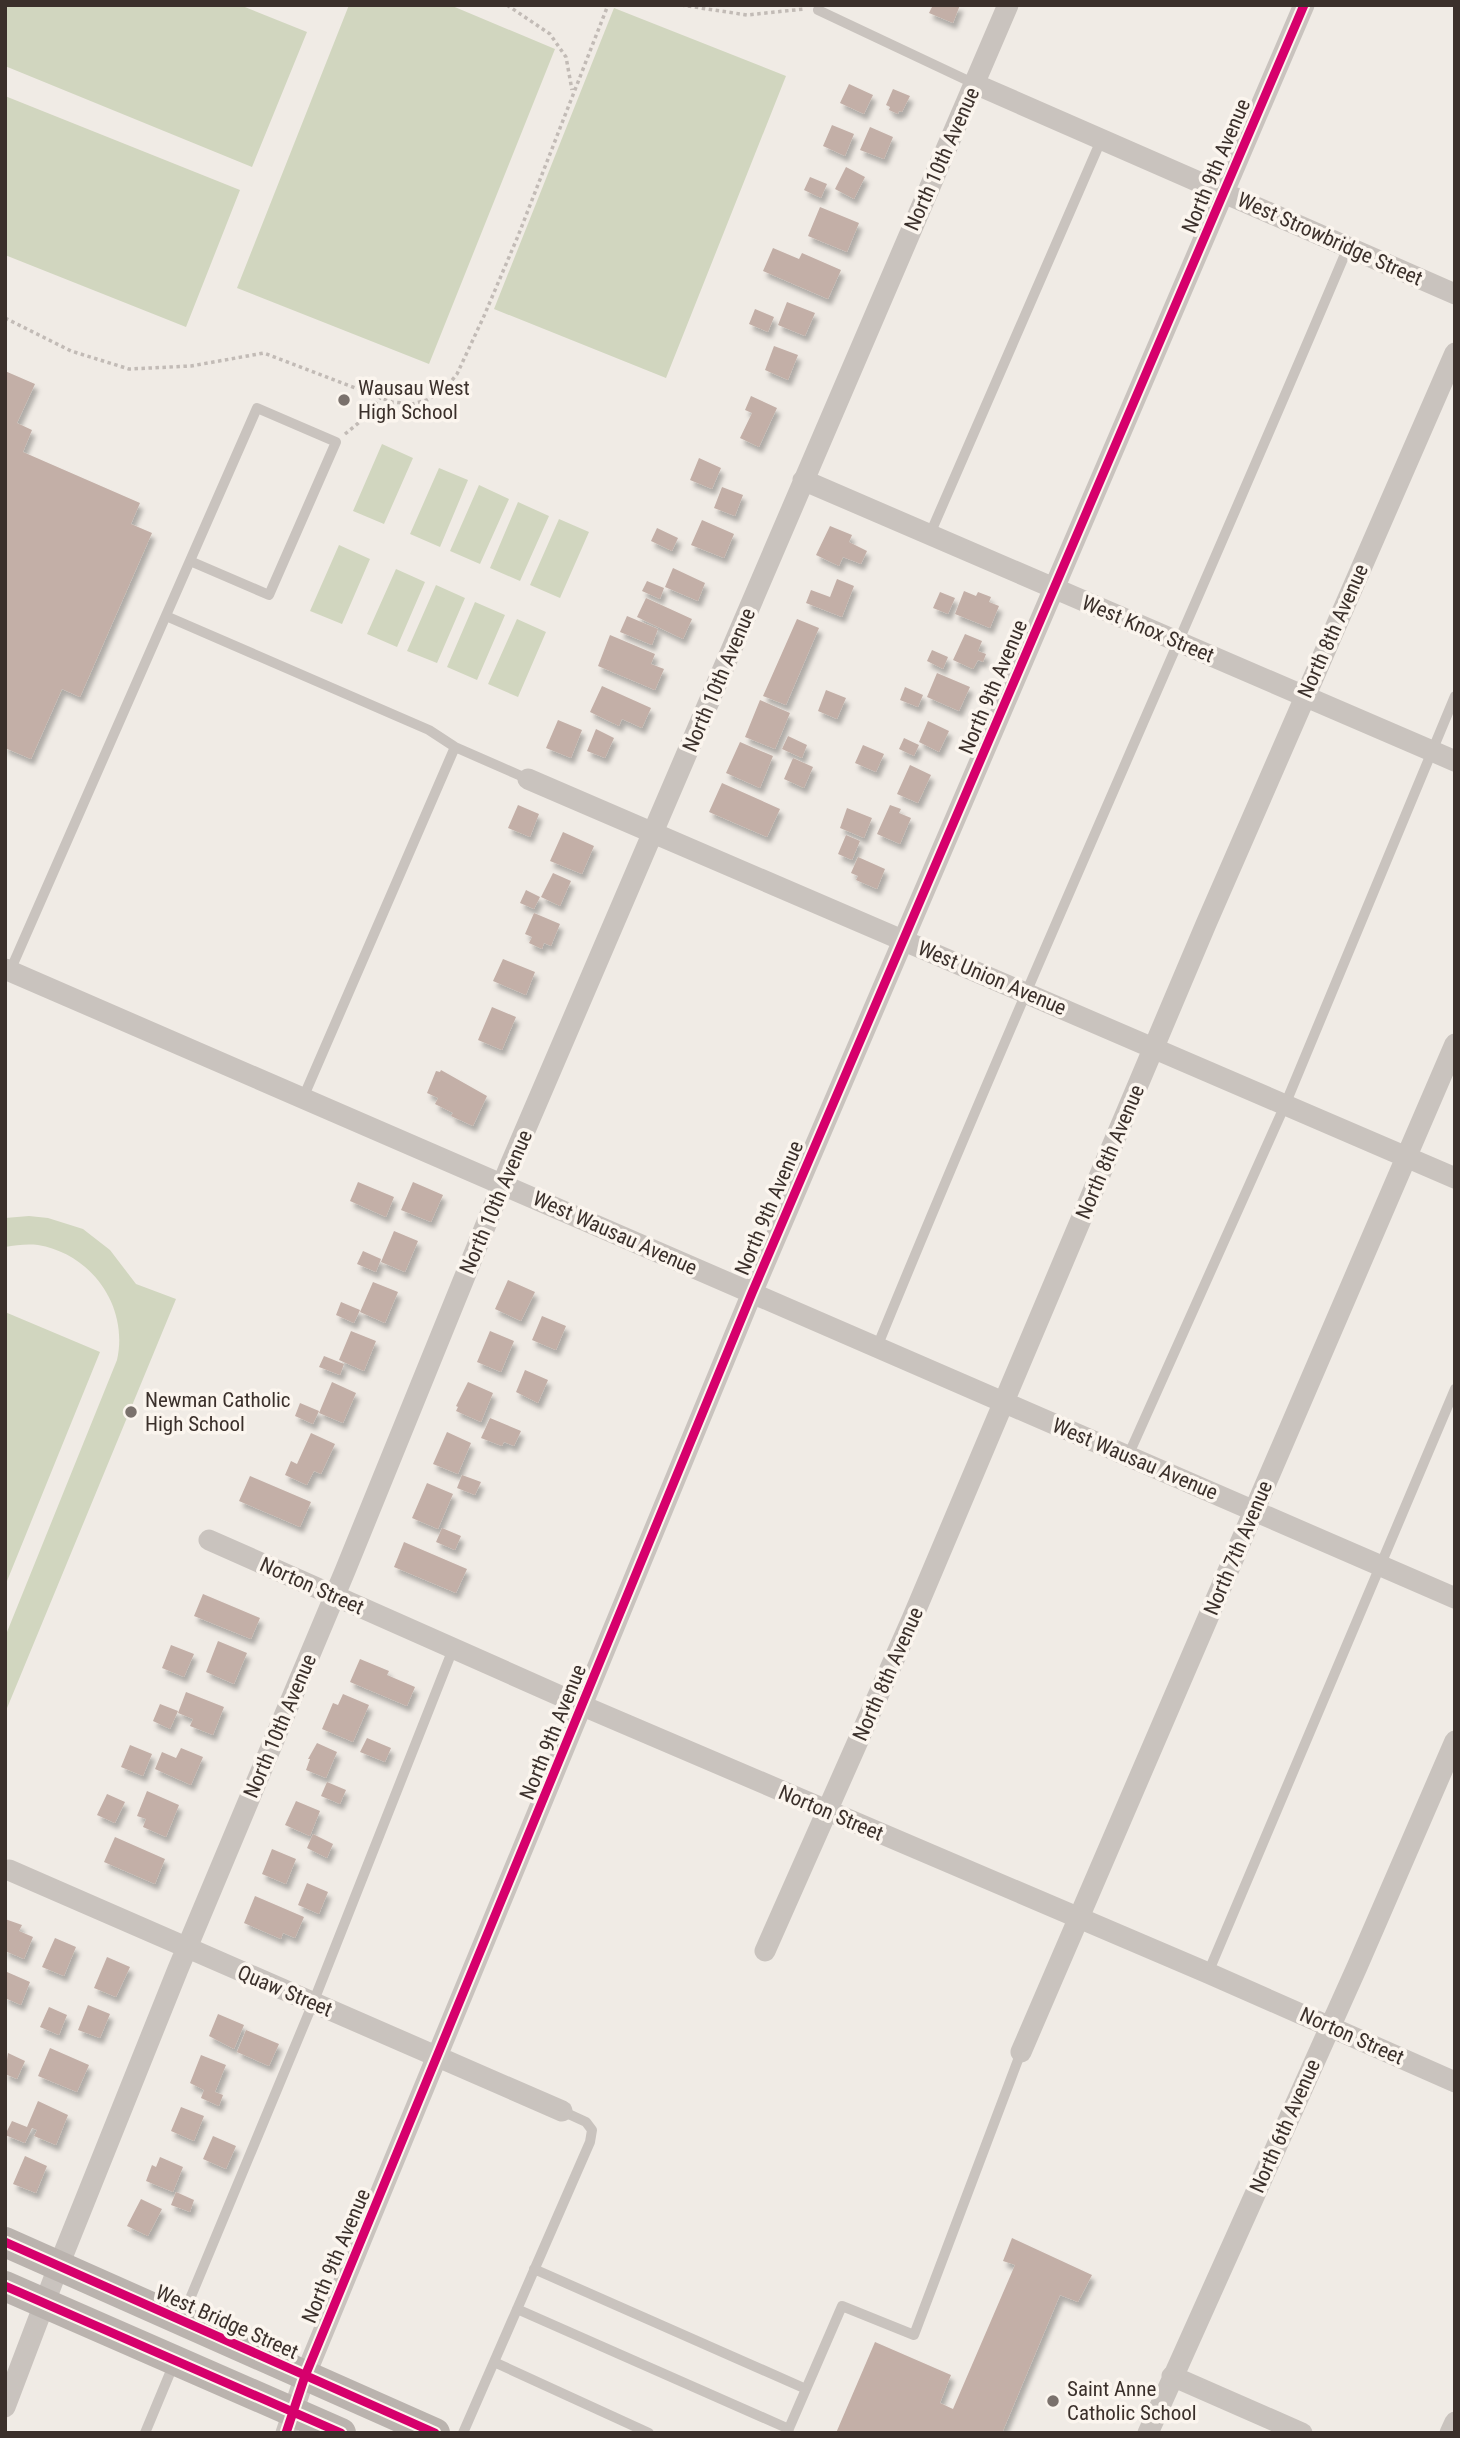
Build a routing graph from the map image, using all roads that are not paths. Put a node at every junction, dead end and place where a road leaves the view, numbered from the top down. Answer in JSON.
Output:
{"nodes":[{"id":1,"x":1009,"y":5,"type":"edge"},
{"id":2,"x":1304,"y":5,"type":"edge"},
{"id":3,"x":818,"y":10,"type":"road end"},
{"id":4,"x":975,"y":84,"type":"junction"},
{"id":5,"x":1102,"y":138,"type":"junction"},
{"id":6,"x":1225,"y":192,"type":"junction"},
{"id":7,"x":1348,"y":247,"type":"junction"},
{"id":8,"x":1455,"y":294,"type":"edge"},
{"id":9,"x":1455,"y":353,"type":"edge"},
{"id":10,"x":803,"y":480,"type":"junction"},
{"id":11,"x":930,"y":534,"type":"junction"},
{"id":12,"x":190,"y":561,"type":"junction"},
{"id":13,"x":1054,"y":588,"type":"junction"},
{"id":14,"x":166,"y":616,"type":"junction"},
{"id":15,"x":1179,"y":642,"type":"junction"},
{"id":16,"x":1305,"y":696,"type":"junction"},
{"id":17,"x":1455,"y":696,"type":"edge"},
{"id":18,"x":455,"y":747,"type":"junction"},
{"id":19,"x":1431,"y":750,"type":"junction"},
{"id":20,"x":1455,"y":761,"type":"edge"},
{"id":21,"x":528,"y":779,"type":"joint"},
{"id":22,"x":654,"y":833,"type":"junction"},
{"id":23,"x":903,"y":940,"type":"junction"},
{"id":24,"x":8,"y":970,"type":"edge"},
{"id":25,"x":1024,"y":992,"type":"junction"},
{"id":26,"x":1455,"y":1044,"type":"edge"},
{"id":27,"x":1154,"y":1049,"type":"junction"},
{"id":28,"x":303,"y":1098,"type":"junction"},
{"id":29,"x":1285,"y":1105,"type":"junction"},
{"id":30,"x":1407,"y":1158,"type":"junction"},
{"id":31,"x":1455,"y":1178,"type":"edge"},
{"id":32,"x":503,"y":1184,"type":"junction"},
{"id":33,"x":752,"y":1293,"type":"junction"},
{"id":34,"x":877,"y":1347,"type":"junction"},
{"id":35,"x":1455,"y":1389,"type":"edge"},
{"id":36,"x":1004,"y":1403,"type":"junction"},
{"id":37,"x":1128,"y":1456,"type":"junction"},
{"id":38,"x":1253,"y":1510,"type":"junction"},
{"id":39,"x":209,"y":1540,"type":"dead end"},
{"id":40,"x":1380,"y":1566,"type":"junction"},
{"id":41,"x":334,"y":1597,"type":"junction"},
{"id":42,"x":1455,"y":1598,"type":"edge"},
{"id":43,"x":453,"y":1649,"type":"junction"},
{"id":44,"x":583,"y":1706,"type":"junction"},
{"id":45,"x":1455,"y":1741,"type":"edge"},
{"id":46,"x":828,"y":1811,"type":"junction"},
{"id":47,"x":7,"y":1867,"type":"edge"},
{"id":48,"x":1079,"y":1917,"type":"junction"},
{"id":49,"x":187,"y":1948,"type":"junction"},
{"id":50,"x":765,"y":1951,"type":"dead end"},
{"id":51,"x":1208,"y":1973,"type":"junction"},
{"id":52,"x":313,"y":2003,"type":"junction"},
{"id":53,"x":1330,"y":2026,"type":"junction"},
{"id":54,"x":1021,"y":2052,"type":"joint"},
{"id":55,"x":438,"y":2057,"type":"junction"},
{"id":56,"x":1455,"y":2082,"type":"edge"},
{"id":57,"x":562,"y":2111,"type":"joint"},
{"id":58,"x":5,"y":2242,"type":"edge"},
{"id":59,"x":58,"y":2265,"type":"junction"},
{"id":60,"x":534,"y":2269,"type":"junction"},
{"id":61,"x":5,"y":2286,"type":"edge"},
{"id":62,"x":45,"y":2304,"type":"junction"},
{"id":63,"x":517,"y":2309,"type":"junction"},
{"id":64,"x":181,"y":2320,"type":"junction"},
{"id":65,"x":176,"y":2360,"type":"junction"},
{"id":66,"x":494,"y":2362,"type":"junction"},
{"id":67,"x":305,"y":2376,"type":"junction"},
{"id":68,"x":1172,"y":2376,"type":"junction"},
{"id":69,"x":806,"y":2389,"type":"junction"},
{"id":70,"x":5,"y":2407,"type":"edge"},
{"id":71,"x":1455,"y":2422,"type":"edge"},
{"id":72,"x":290,"y":2423,"type":"edge"},
{"id":73,"x":788,"y":2431,"type":"edge"},
{"id":74,"x":1300,"y":2432,"type":"edge"},
{"id":75,"x":145,"y":2433,"type":"edge"},
{"id":76,"x":341,"y":2433,"type":"edge"},
{"id":77,"x":435,"y":2433,"type":"edge"},
{"id":78,"x":463,"y":2433,"type":"edge"},
{"id":79,"x":649,"y":2433,"type":"edge"},
{"id":80,"x":1148,"y":2433,"type":"edge"},
{"id":81,"x":1450,"y":2433,"type":"edge"}],
"edges":[{"from":1,"to":4,"type":"street","name":"North 10th Avenue"},
{"from":2,"to":6,"type":"street","name":"North 9th Avenue"},
{"from":3,"to":4,"type":"lane"},
{"from":4,"to":5,"type":"street","name":"West Strowbridge Street"},
{"from":4,"to":10,"type":"street","name":"North 10th Avenue"},
{"from":5,"to":6,"type":"street","name":"West Strowbridge Street"},
{"from":5,"to":11,"type":"lane"},
{"from":6,"to":7,"type":"street","name":"West Strowbridge Street"},
{"from":6,"to":13,"type":"street","name":"North 9th Avenue"},
{"from":7,"to":8,"type":"street","name":"West Strowbridge Street"},
{"from":7,"to":15,"type":"lane"},
{"from":9,"to":16,"type":"street","name":"North 8th Avenue"},
{"from":10,"to":11,"type":"street","name":"West Knox Street"},
{"from":10,"to":22,"type":"street","name":"North 10th Avenue"},
{"from":11,"to":13,"type":"street","name":"West Knox Street"},
{"from":12,"to":12,"type":"lane"},
{"from":12,"to":14,"type":"lane"},
{"from":13,"to":15,"type":"street","name":"West Knox Street"},
{"from":13,"to":23,"type":"street","name":"North 9th Avenue"},
{"from":14,"to":18,"type":"lane"},
{"from":14,"to":24,"type":"lane"},
{"from":15,"to":16,"type":"street","name":"West Knox Street"},
{"from":15,"to":25,"type":"lane"},
{"from":16,"to":19,"type":"street","name":"West Knox Street"},
{"from":16,"to":27,"type":"street","name":"North 8th Avenue"},
{"from":17,"to":19,"type":"lane"},
{"from":18,"to":21,"type":"lane"},
{"from":18,"to":28,"type":"lane"},
{"from":19,"to":20,"type":"street","name":"West Knox Street"},
{"from":19,"to":29,"type":"lane"},
{"from":21,"to":22,"type":"street","name":"West Union Avenue"},
{"from":22,"to":23,"type":"street","name":"West Union Avenue"},
{"from":22,"to":32,"type":"street","name":"North 10th Avenue"},
{"from":23,"to":25,"type":"street","name":"West Union Avenue"},
{"from":23,"to":33,"type":"street","name":"North 9th Avenue"},
{"from":24,"to":28,"type":"street","name":"West Wausau Avenue"},
{"from":25,"to":27,"type":"street","name":"West Union Avenue"},
{"from":25,"to":34,"type":"lane"},
{"from":26,"to":30,"type":"street","name":"North 7th Avenue"},
{"from":27,"to":29,"type":"street","name":"West Union Avenue"},
{"from":27,"to":36,"type":"street","name":"North 8th Avenue"},
{"from":28,"to":32,"type":"street","name":"West Wausau Avenue"},
{"from":29,"to":30,"type":"street","name":"West Union Avenue"},
{"from":29,"to":37,"type":"lane"},
{"from":30,"to":31,"type":"street","name":"West Union Avenue"},
{"from":30,"to":38,"type":"street","name":"North 7th Avenue"},
{"from":32,"to":33,"type":"street","name":"West Wausau Avenue"},
{"from":32,"to":41,"type":"street","name":"North 10th Avenue"},
{"from":33,"to":34,"type":"street","name":"West Wausau Avenue"},
{"from":33,"to":44,"type":"street","name":"North 9th Avenue"},
{"from":34,"to":36,"type":"street","name":"West Wausau Avenue"},
{"from":35,"to":40,"type":"lane"},
{"from":36,"to":37,"type":"street","name":"West Wausau Avenue"},
{"from":36,"to":46,"type":"street","name":"North 8th Avenue"},
{"from":37,"to":38,"type":"street","name":"West Wausau Avenue"},
{"from":38,"to":40,"type":"street","name":"West Wausau Avenue"},
{"from":38,"to":48,"type":"street","name":"North 7th Avenue"},
{"from":39,"to":41,"type":"street","name":"Norton Street"},
{"from":40,"to":42,"type":"street","name":"West Wausau Avenue"},
{"from":40,"to":51,"type":"lane"},
{"from":41,"to":43,"type":"street","name":"Norton Street"},
{"from":41,"to":49,"type":"street","name":"North 10th Avenue"},
{"from":43,"to":44,"type":"street","name":"Norton Street"},
{"from":43,"to":52,"type":"lane"},
{"from":44,"to":46,"type":"street","name":"Norton Street"},
{"from":44,"to":55,"type":"street","name":"North 9th Avenue"},
{"from":45,"to":53,"type":"street","name":"North 6th Avenue"},
{"from":46,"to":48,"type":"street","name":"Norton Street"},
{"from":46,"to":50,"type":"street","name":"North 8th Avenue"},
{"from":47,"to":49,"type":"street","name":"Quaw Street"},
{"from":48,"to":51,"type":"street","name":"Norton Street"},
{"from":48,"to":54,"type":"street","name":"North 7th Avenue"},
{"from":49,"to":52,"type":"street","name":"Quaw Street"},
{"from":49,"to":59,"type":"street","name":"North 10th Avenue"},
{"from":51,"to":53,"type":"street","name":"Norton Street"},
{"from":52,"to":55,"type":"street","name":"Quaw Street"},
{"from":52,"to":64,"type":"lane"},
{"from":53,"to":56,"type":"street","name":"Norton Street"},
{"from":53,"to":68,"type":"street","name":"North 6th Avenue"},
{"from":54,"to":69,"type":"lane"},
{"from":55,"to":57,"type":"street","name":"Quaw Street"},
{"from":55,"to":67,"type":"street","name":"North 9th Avenue"},
{"from":57,"to":60,"type":"lane"},
{"from":58,"to":59,"type":"main road","name":"West Bridge Street"},
{"from":59,"to":62,"type":"street","name":"North 10th Avenue"},
{"from":59,"to":64,"type":"main road","name":"West Bridge Street"},
{"from":60,"to":63,"type":"lane"},
{"from":60,"to":69,"type":"lane"},
{"from":61,"to":62,"type":"main road"},
{"from":62,"to":65,"type":"main road"},
{"from":62,"to":70,"type":"street","name":"North 10th Avenue"},
{"from":63,"to":66,"type":"lane"},
{"from":63,"to":73,"type":"lane"},
{"from":64,"to":67,"type":"main road","name":"West Bridge Street"},
{"from":65,"to":72,"type":"main road"},
{"from":65,"to":75,"type":"lane"},
{"from":66,"to":78,"type":"lane"},
{"from":66,"to":79,"type":"lane"},
{"from":67,"to":72,"type":"street","name":"North 9th Avenue"},
{"from":67,"to":77,"type":"main road","name":"West Bridge Street"},
{"from":68,"to":74,"type":"street"},
{"from":68,"to":80,"type":"street","name":"North 6th Avenue"},
{"from":69,"to":73,"type":"lane"},
{"from":71,"to":81,"type":"street"},
{"from":72,"to":76,"type":"main road"}]}
